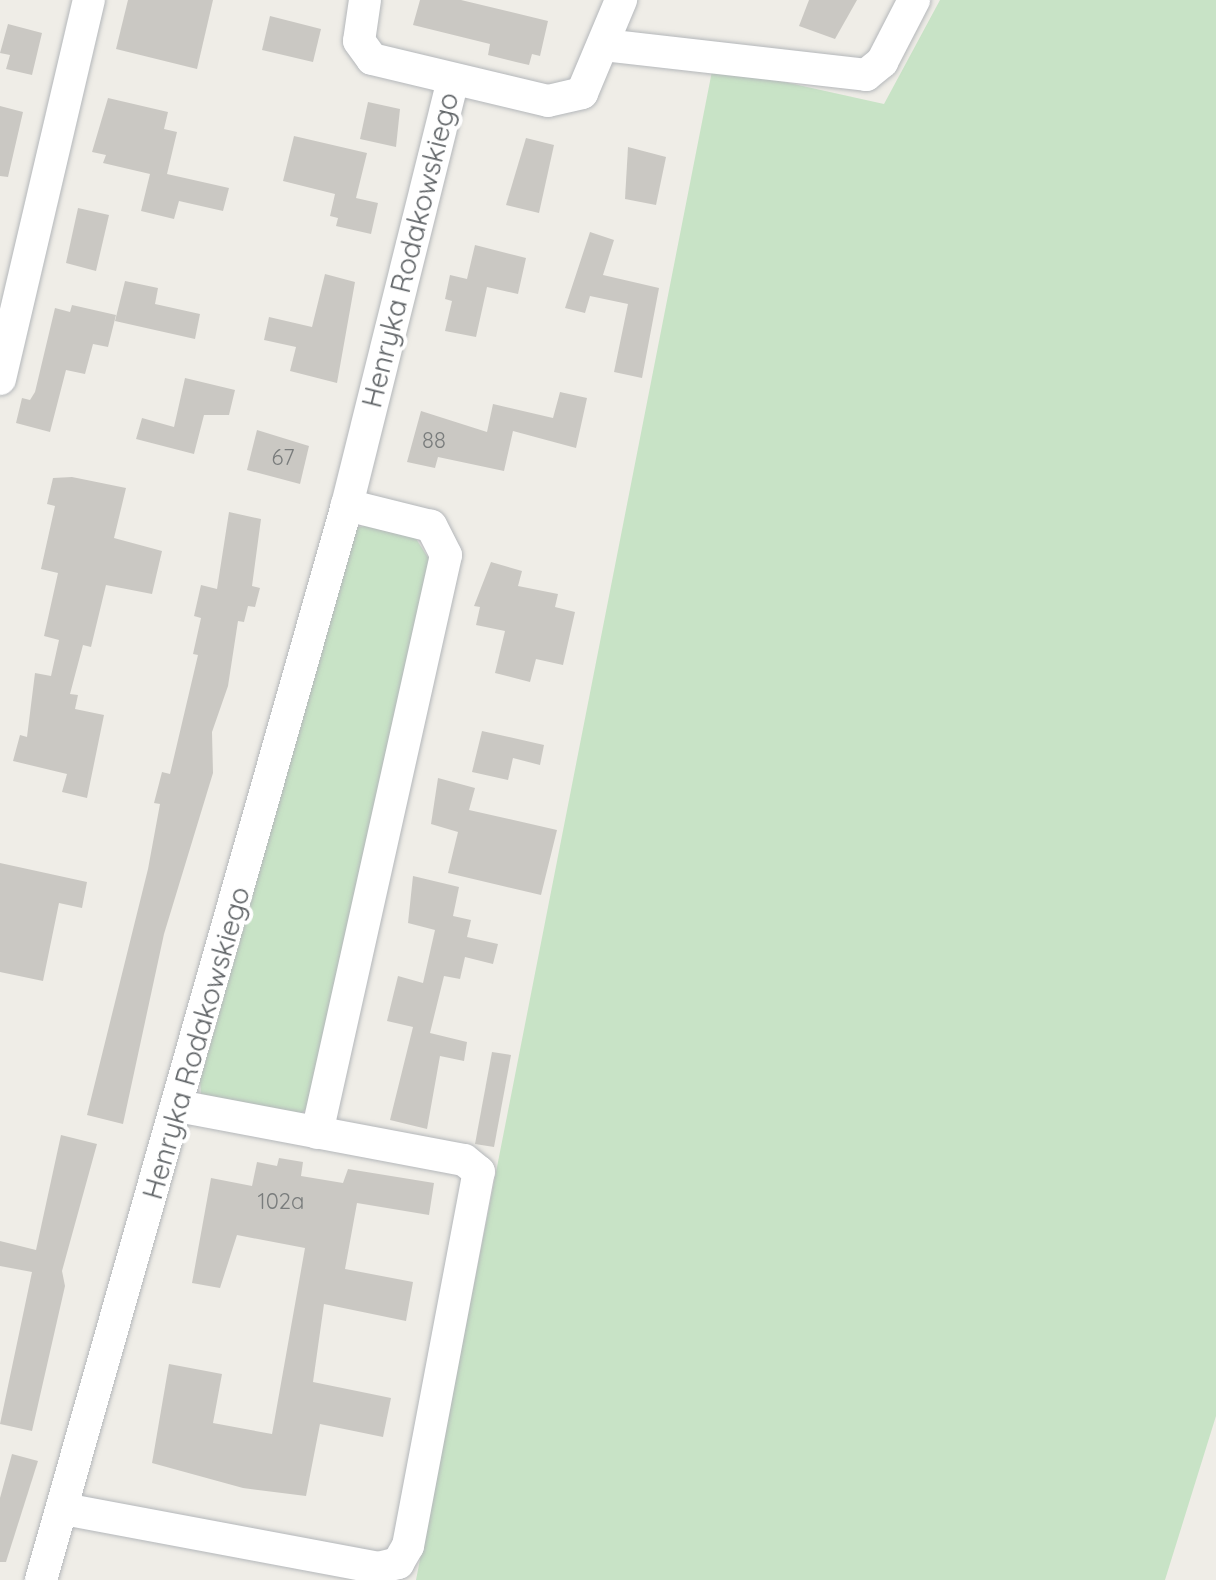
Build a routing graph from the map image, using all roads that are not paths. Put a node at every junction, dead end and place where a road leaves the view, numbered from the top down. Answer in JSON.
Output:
{"nodes":[{"id":1,"x":89,"y":0,"type":"edge"},
{"id":2,"x":365,"y":0,"type":"edge"},
{"id":3,"x":622,"y":0,"type":"edge"},
{"id":4,"x":914,"y":0,"type":"edge"},
{"id":5,"x":604,"y":45,"type":"junction"},
{"id":6,"x":453,"y":80,"type":"junction"},
{"id":7,"x":0,"y":379,"type":"edge"},
{"id":8,"x":347,"y":505,"type":"junction"},
{"id":9,"x":179,"y":1106,"type":"junction"},
{"id":10,"x":317,"y":1133,"type":"junction"},
{"id":11,"x":64,"y":1509,"type":"junction"},
{"id":12,"x":41,"y":1580,"type":"edge"}],
"edges":[{"from":1,"to":7,"type":"street"},
{"from":2,"to":6,"type":"street","name":"Henryka Rodakowskiego"},
{"from":3,"to":5,"type":"street"},
{"from":4,"to":5,"type":"street"},
{"from":5,"to":6,"type":"street"},
{"from":6,"to":8,"type":"street","name":"Henryka Rodakowskiego"},
{"from":8,"to":9,"type":"street","name":"Henryka Rodakowskiego"},
{"from":8,"to":10,"type":"street"},
{"from":9,"to":10,"type":"street"},
{"from":9,"to":11,"type":"street","name":"Henryka Rodakowskiego"},
{"from":10,"to":11,"type":"street"},
{"from":11,"to":12,"type":"street","name":"Henryka Rodakowskiego"}]}
